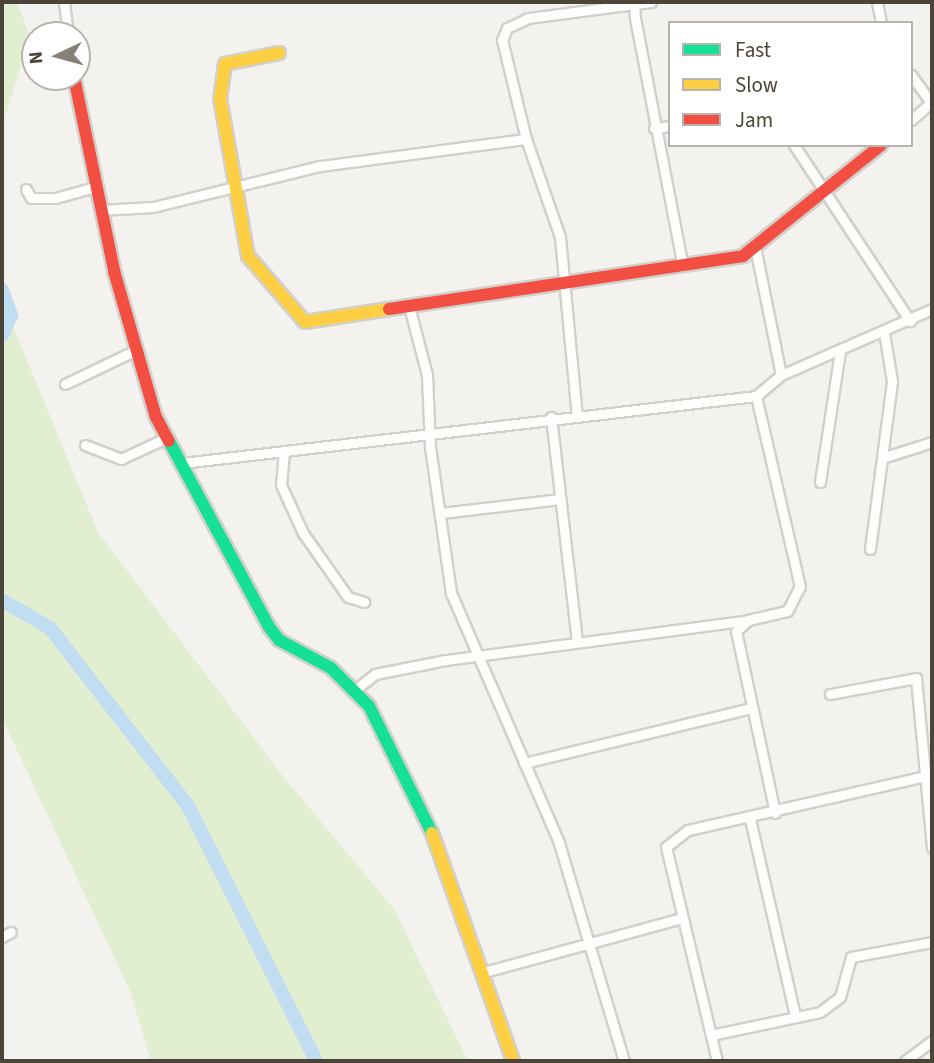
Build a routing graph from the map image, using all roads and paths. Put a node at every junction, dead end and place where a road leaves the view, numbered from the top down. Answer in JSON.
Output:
{"nodes":[{"id":1,"x":64,"y":2,"type":"edge"},
{"id":2,"x":651,"y":2,"type":"edge"},
{"id":3,"x":877,"y":2,"type":"edge"},
{"id":4,"x":634,"y":4,"type":"junction"},
{"id":5,"x":66,"y":21,"type":"edge"},
{"id":6,"x":881,"y":21,"type":"edge"},
{"id":7,"x":279,"y":53,"type":"dead end"},
{"id":8,"x":913,"y":78,"type":"edge"},
{"id":9,"x":77,"y":91,"type":"edge"},
{"id":10,"x":932,"y":103,"type":"edge"},
{"id":11,"x":913,"y":118,"type":"edge"},
{"id":12,"x":668,"y":126,"type":"edge"},
{"id":13,"x":654,"y":128,"type":"junction"},
{"id":14,"x":526,"y":139,"type":"junction"},
{"id":15,"x":795,"y":147,"type":"edge"},
{"id":16,"x":879,"y":147,"type":"edge"},
{"id":17,"x":95,"y":187,"type":"junction"},
{"id":18,"x":26,"y":189,"type":"dead end"},
{"id":19,"x":235,"y":190,"type":"junction"},
{"id":20,"x":825,"y":191,"type":"junction"},
{"id":21,"x":100,"y":211,"type":"junction"},
{"id":22,"x":755,"y":247,"type":"junction"},
{"id":23,"x":682,"y":263,"type":"junction"},
{"id":24,"x":567,"y":284,"type":"junction"},
{"id":25,"x":409,"y":306,"type":"junction"},
{"id":26,"x":932,"y":309,"type":"edge"},
{"id":27,"x":910,"y":321,"type":"junction"},
{"id":28,"x":884,"y":332,"type":"junction"},
{"id":29,"x":134,"y":351,"type":"junction"},
{"id":30,"x":840,"y":351,"type":"junction"},
{"id":31,"x":781,"y":375,"type":"junction"},
{"id":32,"x":65,"y":384,"type":"dead end"},
{"id":33,"x":756,"y":396,"type":"junction"},
{"id":34,"x":551,"y":417,"type":"junction"},
{"id":35,"x":577,"y":417,"type":"junction"},
{"id":36,"x":431,"y":430,"type":"junction"},
{"id":37,"x":166,"y":438,"type":"junction"},
{"id":38,"x":932,"y":442,"type":"edge"},
{"id":39,"x":85,"y":445,"type":"dead end"},
{"id":40,"x":284,"y":451,"type":"junction"},
{"id":41,"x":885,"y":457,"type":"junction"},
{"id":42,"x":182,"y":463,"type":"junction"},
{"id":43,"x":820,"y":482,"type":"dead end"},
{"id":44,"x":560,"y":499,"type":"junction"},
{"id":45,"x":440,"y":513,"type":"junction"},
{"id":46,"x":870,"y":549,"type":"dead end"},
{"id":47,"x":364,"y":602,"type":"dead end"},
{"id":48,"x":748,"y":620,"type":"junction"},
{"id":49,"x":577,"y":641,"type":"junction"},
{"id":50,"x":492,"y":652,"type":"junction"},
{"id":51,"x":475,"y":655,"type":"junction"},
{"id":52,"x":484,"y":677,"type":"junction"},
{"id":53,"x":356,"y":690,"type":"junction"},
{"id":54,"x":830,"y":694,"type":"dead end"},
{"id":55,"x":752,"y":708,"type":"junction"},
{"id":56,"x":524,"y":763,"type":"junction"},
{"id":57,"x":925,"y":776,"type":"junction"},
{"id":58,"x":775,"y":813,"type":"junction"},
{"id":59,"x":750,"y":819,"type":"junction"},
{"id":60,"x":932,"y":847,"type":"edge"},
{"id":61,"x":678,"y":919,"type":"junction"},
{"id":62,"x":11,"y":932,"type":"dead end"},
{"id":63,"x":2,"y":937,"type":"edge"},
{"id":64,"x":585,"y":940,"type":"junction"},
{"id":65,"x":932,"y":942,"type":"edge"},
{"id":66,"x":488,"y":971,"type":"junction"},
{"id":67,"x":795,"y":1016,"type":"junction"},
{"id":68,"x":711,"y":1035,"type":"junction"},
{"id":69,"x":932,"y":1041,"type":"edge"},
{"id":70,"x":513,"y":1061,"type":"edge"},
{"id":71,"x":624,"y":1061,"type":"edge"},
{"id":72,"x":717,"y":1061,"type":"edge"},
{"id":73,"x":905,"y":1061,"type":"edge"}],
"edges":[{"from":1,"to":5,"type":"street"},
{"from":2,"to":4,"type":"street"},
{"from":3,"to":6,"type":"street"},
{"from":4,"to":13,"type":"street"},
{"from":4,"to":14,"type":"street"},
{"from":7,"to":19,"type":"street"},
{"from":8,"to":10,"type":"street"},
{"from":9,"to":17,"type":"street"},
{"from":10,"to":11,"type":"street"},
{"from":12,"to":13,"type":"street"},
{"from":13,"to":23,"type":"street"},
{"from":14,"to":19,"type":"street"},
{"from":14,"to":24,"type":"street"},
{"from":15,"to":20,"type":"street"},
{"from":16,"to":20,"type":"street"},
{"from":17,"to":18,"type":"street"},
{"from":17,"to":21,"type":"street"},
{"from":19,"to":21,"type":"street"},
{"from":19,"to":25,"type":"street"},
{"from":20,"to":22,"type":"street"},
{"from":20,"to":27,"type":"street"},
{"from":21,"to":29,"type":"street"},
{"from":22,"to":23,"type":"street"},
{"from":22,"to":31,"type":"street"},
{"from":23,"to":24,"type":"street"},
{"from":24,"to":25,"type":"street"},
{"from":24,"to":35,"type":"street"},
{"from":25,"to":36,"type":"street"},
{"from":26,"to":27,"type":"street"},
{"from":27,"to":28,"type":"street"},
{"from":28,"to":30,"type":"street"},
{"from":28,"to":41,"type":"street"},
{"from":29,"to":32,"type":"street"},
{"from":29,"to":37,"type":"street"},
{"from":30,"to":31,"type":"street"},
{"from":30,"to":43,"type":"street"},
{"from":31,"to":33,"type":"street"},
{"from":33,"to":35,"type":"street"},
{"from":33,"to":48,"type":"street"},
{"from":34,"to":35,"type":"street"},
{"from":34,"to":36,"type":"street"},
{"from":34,"to":44,"type":"street"},
{"from":36,"to":40,"type":"street"},
{"from":36,"to":45,"type":"street"},
{"from":37,"to":39,"type":"street"},
{"from":37,"to":42,"type":"street"},
{"from":38,"to":41,"type":"street"},
{"from":40,"to":42,"type":"street"},
{"from":40,"to":47,"type":"street"},
{"from":41,"to":46,"type":"street"},
{"from":42,"to":53,"type":"street"},
{"from":44,"to":45,"type":"street"},
{"from":44,"to":49,"type":"street"},
{"from":45,"to":51,"type":"street"},
{"from":48,"to":49,"type":"street"},
{"from":48,"to":55,"type":"street"},
{"from":49,"to":50,"type":"street"},
{"from":50,"to":51,"type":"street"},
{"from":50,"to":52,"type":"street"},
{"from":51,"to":52,"type":"street"},
{"from":51,"to":53,"type":"street"},
{"from":52,"to":56,"type":"street"},
{"from":53,"to":66,"type":"street"},
{"from":54,"to":57,"type":"street"},
{"from":55,"to":56,"type":"street"},
{"from":55,"to":58,"type":"street"},
{"from":56,"to":64,"type":"street"},
{"from":57,"to":58,"type":"street"},
{"from":57,"to":60,"type":"street"},
{"from":58,"to":59,"type":"street"},
{"from":59,"to":61,"type":"street"},
{"from":59,"to":67,"type":"street"},
{"from":61,"to":64,"type":"street"},
{"from":61,"to":68,"type":"street"},
{"from":62,"to":63,"type":"street"},
{"from":64,"to":66,"type":"street"},
{"from":64,"to":71,"type":"street"},
{"from":65,"to":67,"type":"street"},
{"from":66,"to":70,"type":"street"},
{"from":67,"to":68,"type":"street"},
{"from":68,"to":72,"type":"street"},
{"from":69,"to":73,"type":"street"}]}
